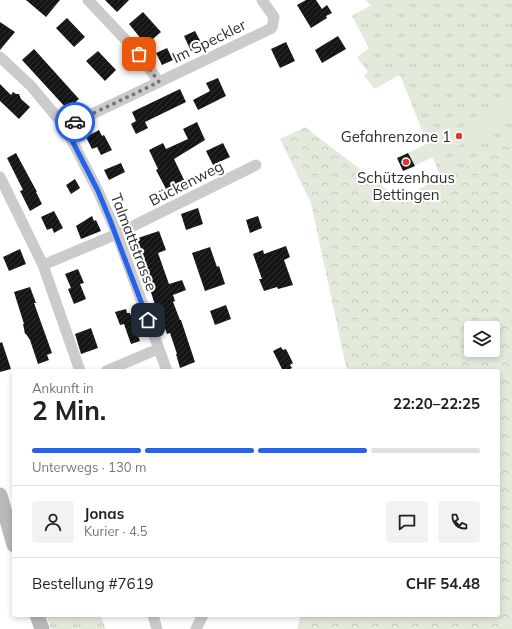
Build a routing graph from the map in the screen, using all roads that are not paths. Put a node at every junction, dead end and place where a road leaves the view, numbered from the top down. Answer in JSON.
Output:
{"nodes":[{"id":1,"x":88,"y":0,"type":"edge"},
{"id":2,"x":262,"y":0,"type":"edge"},
{"id":3,"x":0,"y":57,"type":"edge"},
{"id":4,"x":159,"y":82,"type":"junction"},
{"id":5,"x":65,"y":127,"type":"junction"},
{"id":6,"x":256,"y":165,"type":"dead end"},
{"id":7,"x":0,"y":176,"type":"edge"},
{"id":8,"x":116,"y":234,"type":"junction"},
{"id":9,"x":43,"y":265,"type":"junction"},
{"id":10,"x":158,"y":349,"type":"junction"},
{"id":11,"x":79,"y":369,"type":"edge"},
{"id":12,"x":111,"y":369,"type":"edge"},
{"id":13,"x":166,"y":369,"type":"edge"},
{"id":14,"x":0,"y":495,"type":"edge"},
{"id":15,"x":12,"y":538,"type":"edge"},
{"id":16,"x":38,"y":617,"type":"edge"},
{"id":17,"x":154,"y":617,"type":"edge"},
{"id":18,"x":202,"y":617,"type":"edge"},
{"id":19,"x":42,"y":629,"type":"edge"},
{"id":20,"x":157,"y":629,"type":"edge"},
{"id":21,"x":196,"y":629,"type":"edge"}],
"edges":[{"from":1,"to":4,"type":"street"},
{"from":2,"to":4,"type":"street","name":"Im Speckler"},
{"from":3,"to":5,"type":"street","name":"Talmattstrasse"},
{"from":4,"to":5,"type":"street","name":"Im Speckler"},
{"from":5,"to":8,"type":"street","name":"Talmattstrasse"},
{"from":6,"to":8,"type":"street","name":"Bückenweg"},
{"from":7,"to":9,"type":"street"},
{"from":8,"to":9,"type":"street","name":"Bückenweg"},
{"from":8,"to":10,"type":"street","name":"Talmattstrasse"},
{"from":9,"to":11,"type":"street"},
{"from":10,"to":12,"type":"street"},
{"from":10,"to":13,"type":"street","name":"Talmattstrasse"},
{"from":14,"to":15,"type":"street"},
{"from":16,"to":19,"type":"street"},
{"from":17,"to":20,"type":"street"},
{"from":18,"to":21,"type":"street"}]}
